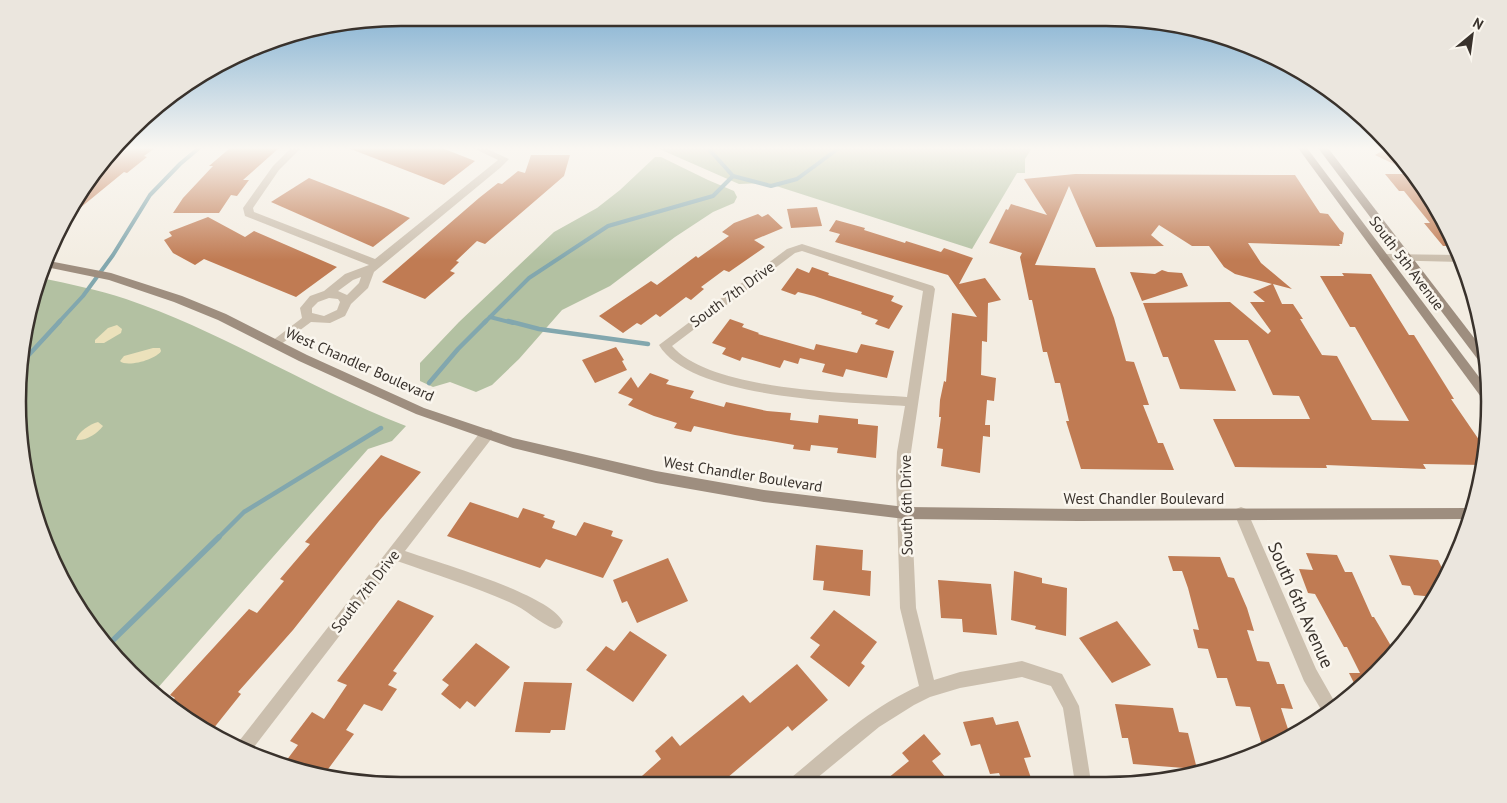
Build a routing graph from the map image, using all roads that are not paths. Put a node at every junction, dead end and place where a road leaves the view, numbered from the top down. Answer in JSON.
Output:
{"nodes":[{"id":1,"x":264,"y":185,"type":"edge"},
{"id":2,"x":474,"y":185,"type":"edge"},
{"id":3,"x":1330,"y":185,"type":"edge"},
{"id":4,"x":1353,"y":185,"type":"edge"},
{"id":5,"x":802,"y":247,"type":"joint"},
{"id":6,"x":1384,"y":258,"type":"junction"},
{"id":7,"x":1409,"y":258,"type":"junction"},
{"id":8,"x":1452,"y":259,"type":"edge"},
{"id":9,"x":52,"y":265,"type":"edge"},
{"id":10,"x":373,"y":267,"type":"junction"},
{"id":11,"x":328,"y":294,"type":"junction"},
{"id":12,"x":346,"y":302,"type":"junction"},
{"id":13,"x":309,"y":318,"type":"junction"},
{"id":14,"x":276,"y":344,"type":"junction"},
{"id":15,"x":1478,"y":351,"type":"edge"},
{"id":16,"x":1480,"y":388,"type":"edge"},
{"id":17,"x":913,"y":402,"type":"junction"},
{"id":18,"x":487,"y":434,"type":"junction"},
{"id":19,"x":905,"y":513,"type":"junction"},
{"id":20,"x":1240,"y":513,"type":"junction"},
{"id":21,"x":1464,"y":513,"type":"edge"},
{"id":22,"x":394,"y":554,"type":"junction"},
{"id":23,"x":555,"y":622,"type":"dead end"},
{"id":24,"x":928,"y":690,"type":"junction"},
{"id":25,"x":1327,"y":704,"type":"edge"},
{"id":26,"x":247,"y":743,"type":"edge"},
{"id":27,"x":805,"y":777,"type":"edge"},
{"id":28,"x":1082,"y":777,"type":"edge"}],
"edges":[{"from":1,"to":10,"type":"street"},
{"from":2,"to":10,"type":"street"},
{"from":3,"to":6,"type":"main road","name":"South 5th Avenue"},
{"from":4,"to":7,"type":"main road","name":"South 5th Avenue"},
{"from":5,"to":17,"type":"street","name":"South 6th Drive"},
{"from":5,"to":17,"type":"street","name":"South 7th Drive"},
{"from":6,"to":7,"type":"street"},
{"from":6,"to":16,"type":"main road","name":"South 5th Avenue"},
{"from":7,"to":8,"type":"street"},
{"from":7,"to":15,"type":"main road","name":"South 5th Avenue"},
{"from":9,"to":14,"type":"main road","name":"West Chandler Boulevard"},
{"from":10,"to":11,"type":"street"},
{"from":10,"to":12,"type":"street"},
{"from":11,"to":12,"type":"street"},
{"from":11,"to":13,"type":"street"},
{"from":12,"to":13,"type":"street"},
{"from":13,"to":14,"type":"street"},
{"from":14,"to":18,"type":"main road","name":"West Chandler Boulevard"},
{"from":17,"to":19,"type":"street","name":"South 6th Drive"},
{"from":18,"to":19,"type":"main road","name":"West Chandler Boulevard"},
{"from":18,"to":22,"type":"street","name":"South 7th Drive"},
{"from":19,"to":20,"type":"main road","name":"West Chandler Boulevard"},
{"from":19,"to":24,"type":"street","name":"South 6th Drive"},
{"from":20,"to":21,"type":"main road","name":"West Chandler Boulevard"},
{"from":20,"to":25,"type":"street","name":"South 6th Avenue"},
{"from":22,"to":23,"type":"street"},
{"from":22,"to":26,"type":"street","name":"South 7th Drive"},
{"from":24,"to":27,"type":"street"},
{"from":24,"to":28,"type":"street"}]}
